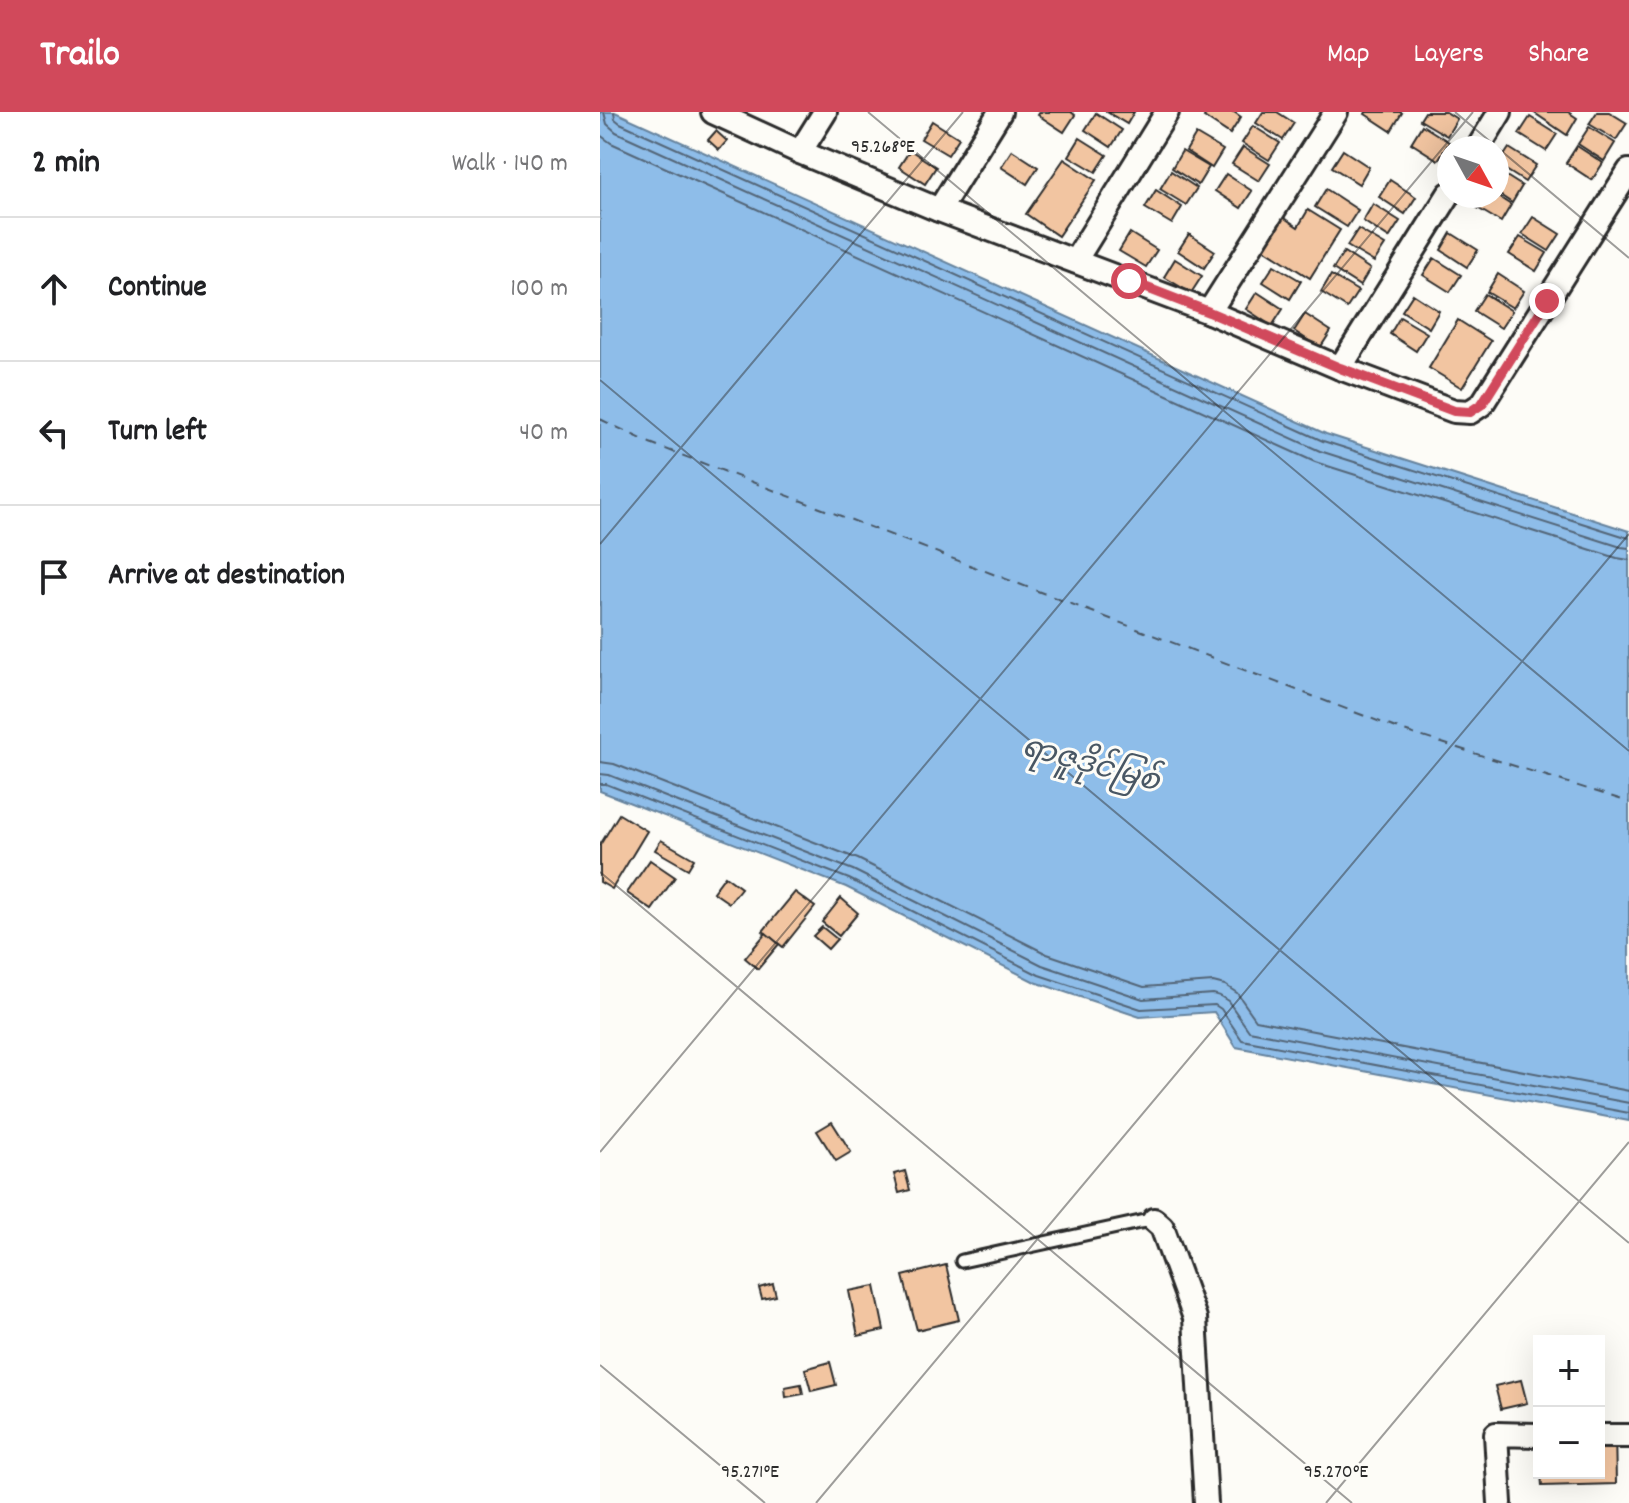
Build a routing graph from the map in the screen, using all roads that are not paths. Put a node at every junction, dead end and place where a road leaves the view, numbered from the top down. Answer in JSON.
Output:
{"nodes":[{"id":1,"x":713,"y":112,"type":"edge"},
{"id":2,"x":825,"y":112,"type":"edge"},
{"id":3,"x":1000,"y":112,"type":"edge"},
{"id":4,"x":1167,"y":112,"type":"edge"},
{"id":5,"x":1336,"y":112,"type":"edge"},
{"id":6,"x":1500,"y":112,"type":"edge"},
{"id":7,"x":1485,"y":136,"type":"edge"},
{"id":8,"x":800,"y":152,"type":"junction"},
{"id":9,"x":1629,"y":171,"type":"edge"},
{"id":10,"x":1440,"y":208,"type":"edge"},
{"id":11,"x":939,"y":210,"type":"junction"},
{"id":12,"x":1075,"y":261,"type":"junction"},
{"id":13,"x":1209,"y":312,"type":"junction"},
{"id":14,"x":1340,"y":368,"type":"junction"},
{"id":15,"x":1154,"y":1220,"type":"joint"},
{"id":16,"x":962,"y":1261,"type":"dead end"},
{"id":17,"x":1533,"y":1435,"type":"edge"},
{"id":18,"x":1605,"y":1436,"type":"edge"},
{"id":19,"x":1629,"y":1436,"type":"edge"},
{"id":20,"x":1206,"y":1503,"type":"edge"},
{"id":21,"x":1500,"y":1503,"type":"edge"}],
"edges":[{"from":1,"to":8,"type":"street"},
{"from":2,"to":8,"type":"street"},
{"from":3,"to":11,"type":"street"},
{"from":4,"to":12,"type":"street"},
{"from":5,"to":13,"type":"street"},
{"from":6,"to":7,"type":"street"},
{"from":8,"to":11,"type":"street"},
{"from":9,"to":14,"type":"street"},
{"from":10,"to":14,"type":"street"},
{"from":11,"to":12,"type":"street"},
{"from":12,"to":13,"type":"street"},
{"from":13,"to":14,"type":"street"},
{"from":15,"to":16,"type":"lane"},
{"from":15,"to":20,"type":"street"},
{"from":17,"to":21,"type":"street"},
{"from":18,"to":19,"type":"street"}]}
